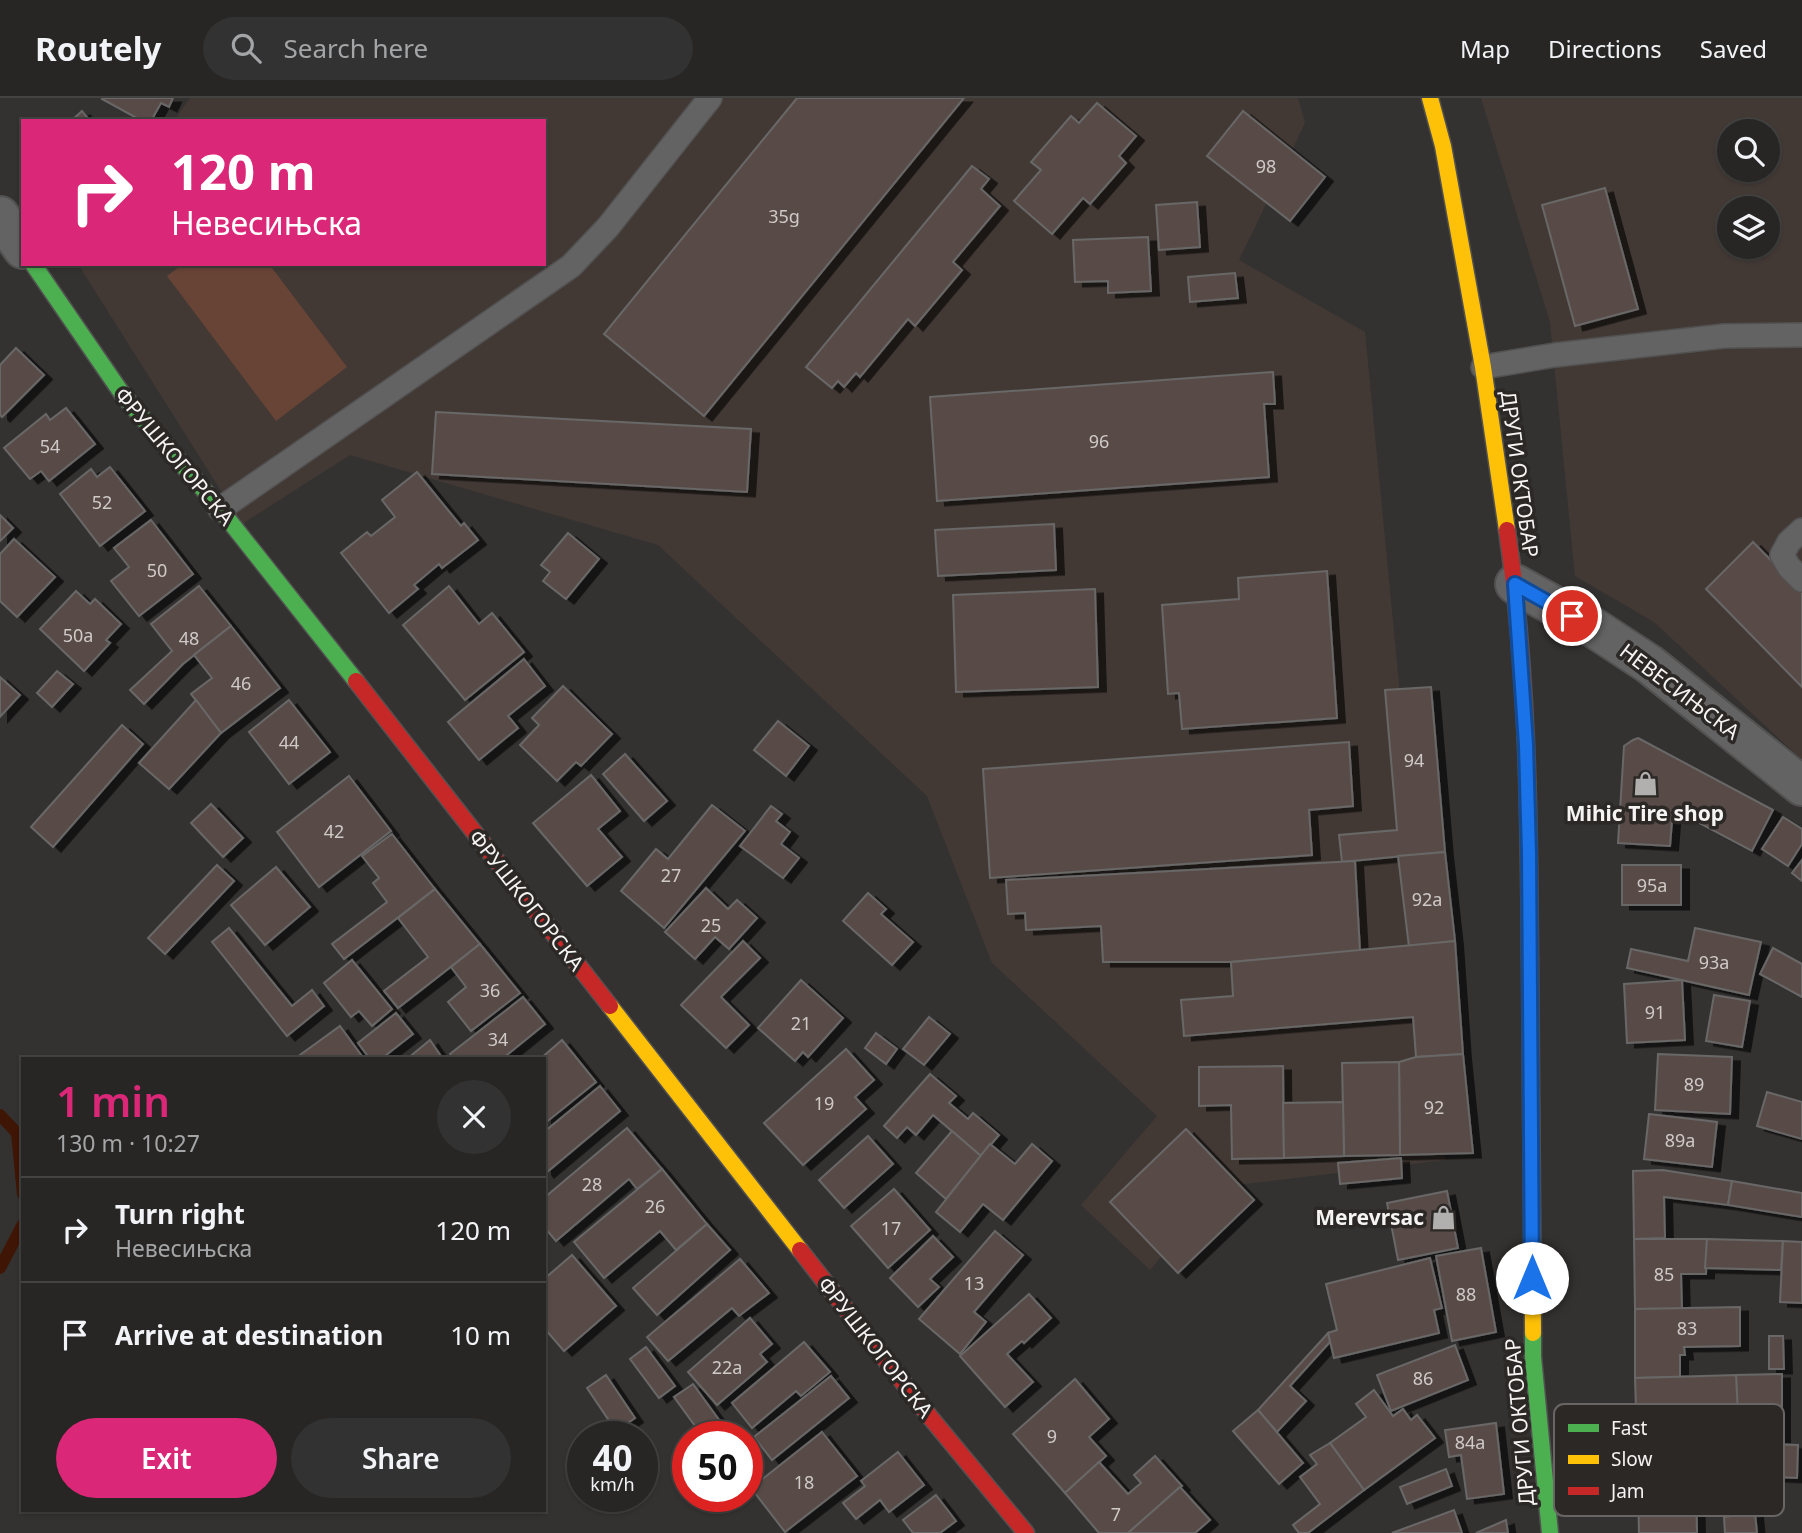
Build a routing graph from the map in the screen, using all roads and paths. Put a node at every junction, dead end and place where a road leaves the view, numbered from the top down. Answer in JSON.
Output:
{"nodes":[{"id":1,"x":710,"y":98,"type":"edge"},
{"id":2,"x":1430,"y":98,"type":"edge"},
{"id":3,"x":0,"y":216,"type":"edge"},
{"id":4,"x":21,"y":246,"type":"edge"},
{"id":5,"x":34,"y":266,"type":"edge"},
{"id":6,"x":1802,"y":335,"type":"edge"},
{"id":7,"x":1483,"y":367,"type":"junction"},
{"id":8,"x":220,"y":509,"type":"junction"},
{"id":9,"x":1802,"y":530,"type":"edge"},
{"id":10,"x":1802,"y":580,"type":"edge"},
{"id":11,"x":1515,"y":584,"type":"junction"},
{"id":12,"x":1802,"y":786,"type":"edge"},
{"id":13,"x":1026,"y":1533,"type":"edge"},
{"id":14,"x":1550,"y":1533,"type":"edge"}],
"edges":[{"from":1,"to":8,"type":"lane"},
{"from":2,"to":7,"type":"street","name":"ДРУГИ ОКТОБАР"},
{"from":3,"to":4,"type":"street"},
{"from":5,"to":8,"type":"street","name":"ФРУШКОГОРСКА"},
{"from":6,"to":7,"type":"lane"},
{"from":7,"to":11,"type":"street","name":"ДРУГИ ОКТОБАР"},
{"from":8,"to":13,"type":"street","name":"ФРУШКОГОРСКА"},
{"from":9,"to":10,"type":"lane"},
{"from":11,"to":12,"type":"street","name":"НЕВЕСИЊСКА"},
{"from":11,"to":14,"type":"street","name":"ДРУГИ ОКТОБАР"}]}
